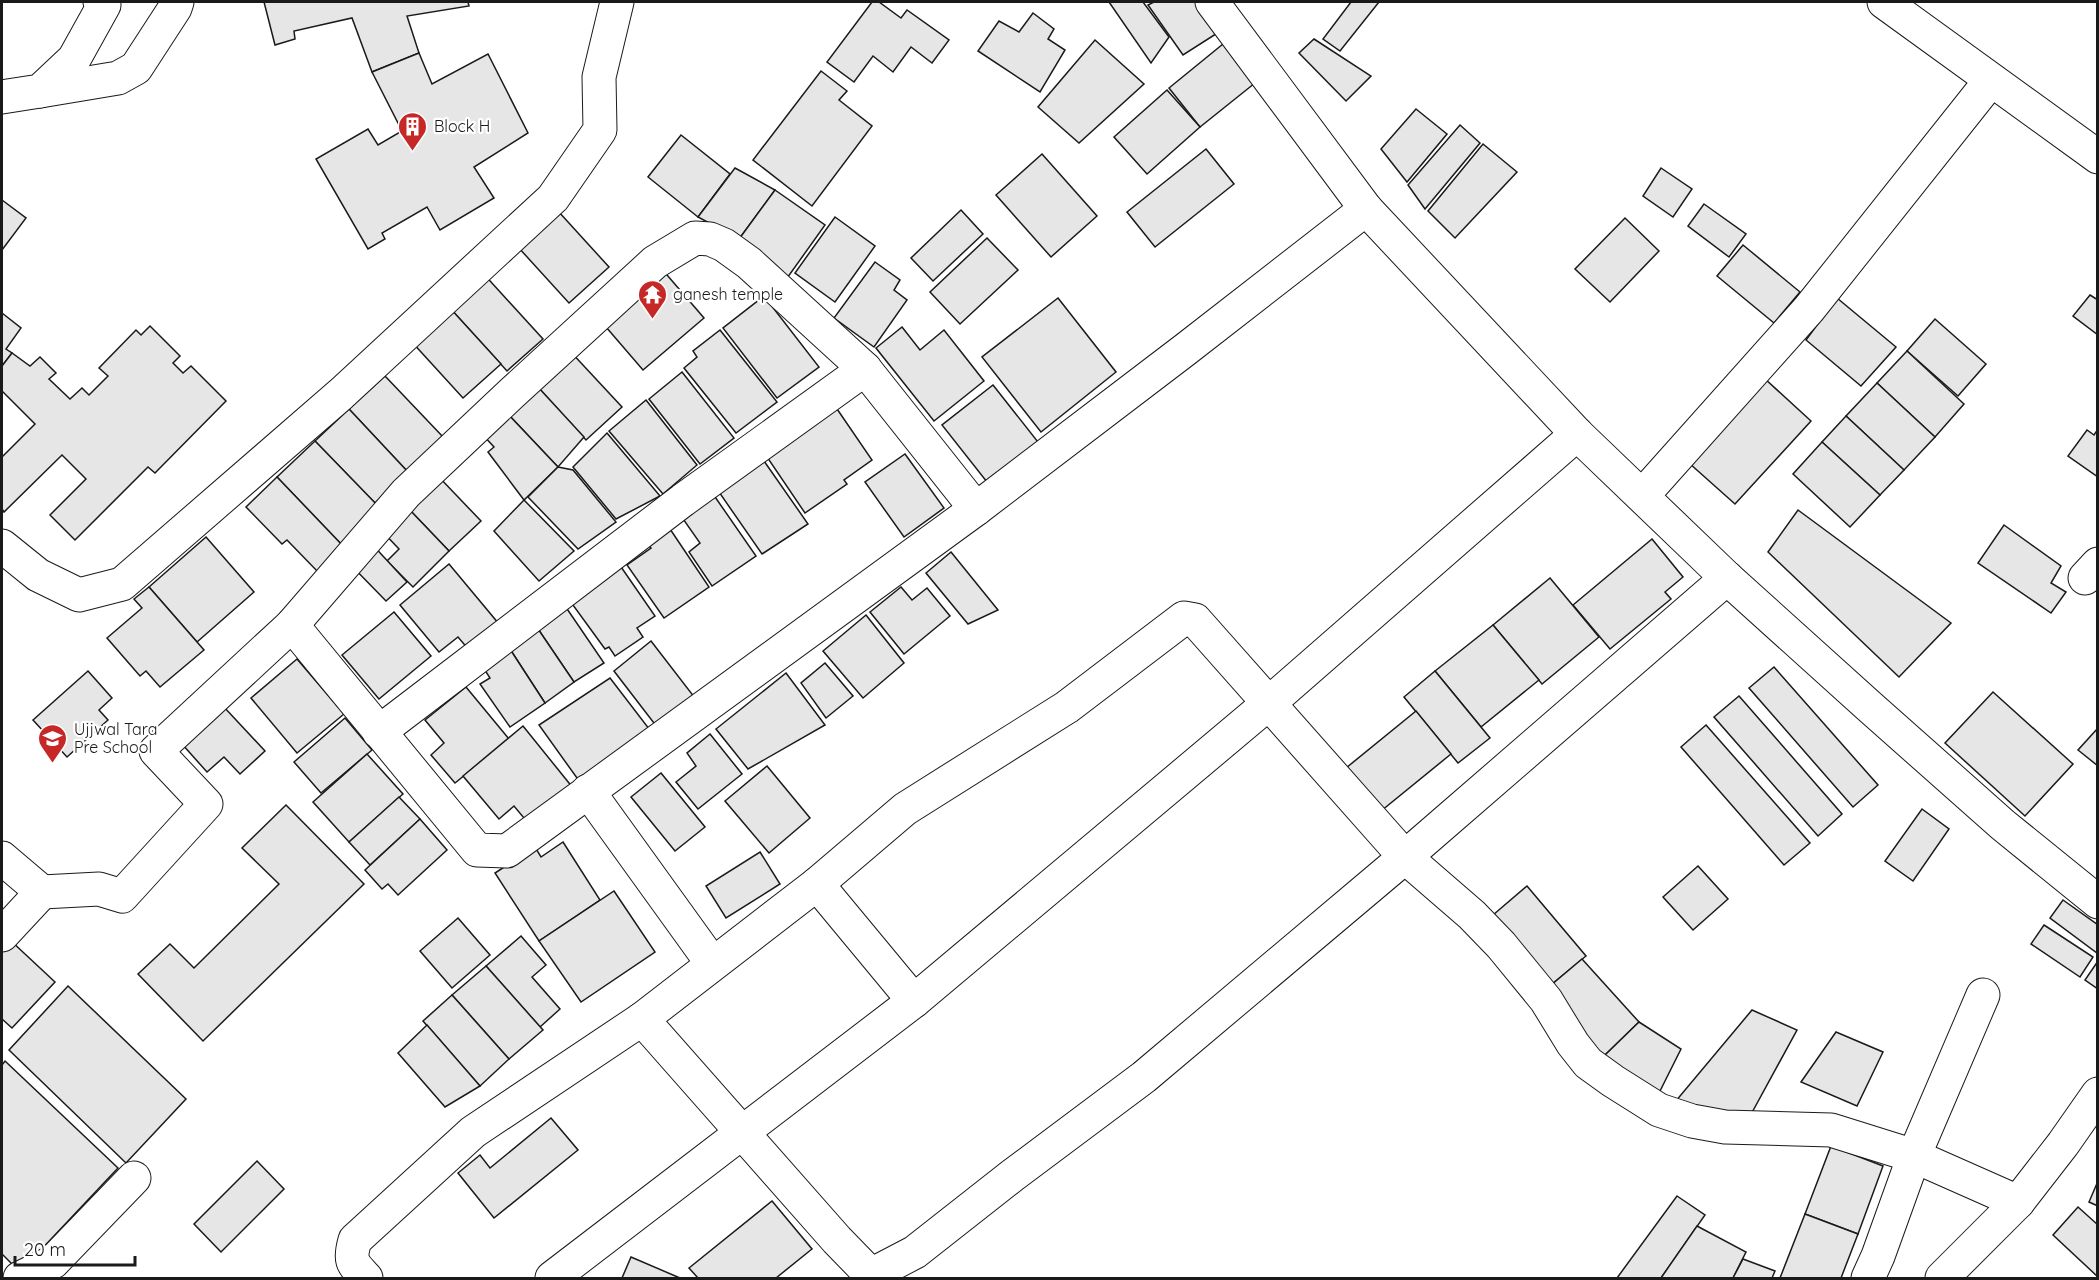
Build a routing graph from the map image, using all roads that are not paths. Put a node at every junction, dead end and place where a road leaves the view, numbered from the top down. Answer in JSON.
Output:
{"nodes":[{"id":1,"x":177,"y":2,"type":"edge"},
{"id":2,"x":617,"y":2,"type":"edge"},
{"id":3,"x":1212,"y":2,"type":"edge"},
{"id":4,"x":1884,"y":2,"type":"edge"},
{"id":5,"x":104,"y":3,"type":"edge"},
{"id":6,"x":1991,"y":80,"type":"junction"},
{"id":7,"x":40,"y":91,"type":"junction"},
{"id":8,"x":2,"y":97,"type":"edge"},
{"id":9,"x":2097,"y":158,"type":"edge"},
{"id":10,"x":1366,"y":209,"type":"junction"},
{"id":11,"x":865,"y":369,"type":"junction"},
{"id":12,"x":1578,"y":434,"type":"junction"},
{"id":13,"x":1643,"y":495,"type":"junction"},
{"id":14,"x":975,"y":509,"type":"junction"},
{"id":15,"x":2,"y":546,"type":"edge"},
{"id":16,"x":1727,"y":578,"type":"junction"},
{"id":17,"x":292,"y":625,"type":"junction"},
{"id":18,"x":1269,"y":703,"type":"junction"},
{"id":19,"x":379,"y":732,"type":"junction"},
{"id":20,"x":588,"y":791,"type":"junction"},
{"id":21,"x":1405,"y":857,"type":"junction"},
{"id":22,"x":2,"y":858,"type":"edge"},
{"id":23,"x":817,"y":884,"type":"junction"},
{"id":24,"x":42,"y":892,"type":"junction"},
{"id":25,"x":2097,"y":902,"type":"edge"},
{"id":26,"x":2,"y":935,"type":"edge"},
{"id":27,"x":712,"y":963,"type":"junction"},
{"id":28,"x":1983,"y":995,"type":"dead end"},
{"id":29,"x":914,"y":1001,"type":"junction"},
{"id":30,"x":642,"y":1018,"type":"junction"},
{"id":31,"x":2097,"y":1094,"type":"edge"},
{"id":32,"x":742,"y":1133,"type":"junction"},
{"id":33,"x":1914,"y":1156,"type":"junction"},
{"id":34,"x":134,"y":1178,"type":"dead end"},
{"id":35,"x":2018,"y":1202,"type":"junction"},
{"id":36,"x":869,"y":1277,"type":"edge"},
{"id":37,"x":20,"y":1278,"type":"edge"},
{"id":38,"x":366,"y":1278,"type":"edge"},
{"id":39,"x":552,"y":1278,"type":"edge"},
{"id":40,"x":1868,"y":1278,"type":"edge"},
{"id":41,"x":1942,"y":1278,"type":"edge"}],
"edges":[{"from":1,"to":7,"type":"street"},
{"from":2,"to":15,"type":"street"},
{"from":3,"to":10,"type":"street"},
{"from":4,"to":6,"type":"street"},
{"from":5,"to":7,"type":"street"},
{"from":6,"to":9,"type":"street"},
{"from":6,"to":13,"type":"street"},
{"from":7,"to":8,"type":"street"},
{"from":10,"to":12,"type":"street"},
{"from":10,"to":14,"type":"street"},
{"from":11,"to":14,"type":"street"},
{"from":11,"to":17,"type":"street"},
{"from":11,"to":19,"type":"street"},
{"from":12,"to":13,"type":"street"},
{"from":12,"to":18,"type":"street"},
{"from":13,"to":16,"type":"street"},
{"from":14,"to":20,"type":"street"},
{"from":16,"to":21,"type":"street"},
{"from":16,"to":25,"type":"street"},
{"from":17,"to":19,"type":"street"},
{"from":17,"to":24,"type":"street"},
{"from":18,"to":21,"type":"street"},
{"from":18,"to":23,"type":"street"},
{"from":18,"to":29,"type":"street"},
{"from":19,"to":20,"type":"street"},
{"from":20,"to":27,"type":"street"},
{"from":21,"to":33,"type":"street"},
{"from":21,"to":36,"type":"street"},
{"from":22,"to":24,"type":"street"},
{"from":23,"to":27,"type":"street"},
{"from":23,"to":29,"type":"street"},
{"from":24,"to":26,"type":"street"},
{"from":27,"to":30,"type":"street"},
{"from":28,"to":33,"type":"street"},
{"from":29,"to":32,"type":"street"},
{"from":30,"to":32,"type":"street"},
{"from":30,"to":38,"type":"street"},
{"from":31,"to":35,"type":"street"},
{"from":32,"to":36,"type":"street"},
{"from":32,"to":39,"type":"street"},
{"from":33,"to":35,"type":"street"},
{"from":33,"to":40,"type":"street"},
{"from":34,"to":37,"type":"street"},
{"from":35,"to":41,"type":"street"}]}
